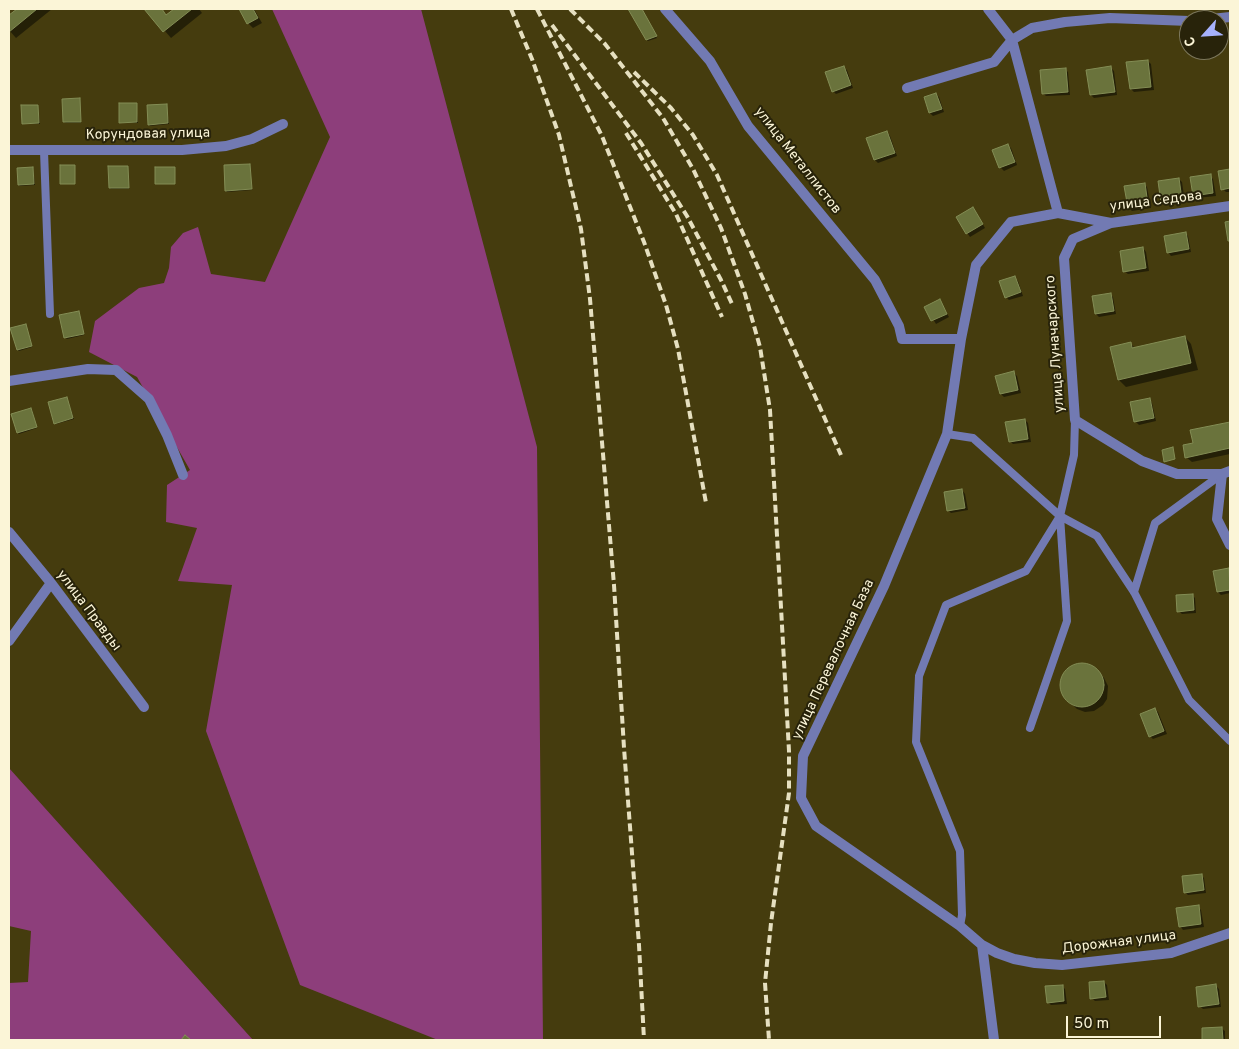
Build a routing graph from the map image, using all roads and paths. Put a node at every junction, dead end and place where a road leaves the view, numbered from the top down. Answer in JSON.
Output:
{"nodes":[{"id":1,"x":665,"y":9,"type":"edge"},
{"id":2,"x":988,"y":9,"type":"edge"},
{"id":3,"x":1108,"y":13,"type":"edge"},
{"id":4,"x":1179,"y":20,"type":"edge"},
{"id":5,"x":1012,"y":40,"type":"junction"},
{"id":6,"x":907,"y":88,"type":"dead end"},
{"id":7,"x":283,"y":124,"type":"dead end"},
{"id":8,"x":9,"y":150,"type":"edge"},
{"id":9,"x":44,"y":151,"type":"junction"},
{"id":10,"x":1230,"y":206,"type":"edge"},
{"id":11,"x":1058,"y":213,"type":"junction"},
{"id":12,"x":1111,"y":223,"type":"junction"},
{"id":13,"x":50,"y":314,"type":"dead end"},
{"id":14,"x":961,"y":339,"type":"junction"},
{"id":15,"x":9,"y":382,"type":"edge"},
{"id":16,"x":1075,"y":420,"type":"junction"},
{"id":17,"x":947,"y":434,"type":"junction"},
{"id":18,"x":1226,"y":473,"type":"edge"},
{"id":19,"x":183,"y":474,"type":"dead end"},
{"id":20,"x":1060,"y":516,"type":"junction"},
{"id":21,"x":9,"y":532,"type":"edge"},
{"id":22,"x":1230,"y":545,"type":"edge"},
{"id":23,"x":51,"y":583,"type":"junction"},
{"id":24,"x":1134,"y":592,"type":"junction"},
{"id":25,"x":9,"y":641,"type":"edge"},
{"id":26,"x":144,"y":707,"type":"dead end"},
{"id":27,"x":1030,"y":728,"type":"dead end"},
{"id":28,"x":1230,"y":741,"type":"edge"},
{"id":29,"x":960,"y":926,"type":"junction"},
{"id":30,"x":1230,"y":933,"type":"edge"},
{"id":31,"x":982,"y":945,"type":"junction"},
{"id":32,"x":994,"y":1040,"type":"edge"}],
"edges":[{"from":1,"to":14,"type":"street","name":"улица Металлистов"},
{"from":2,"to":5,"type":"street"},
{"from":3,"to":4,"type":"street"},
{"from":3,"to":5,"type":"street"},
{"from":5,"to":6,"type":"street"},
{"from":5,"to":11,"type":"street"},
{"from":7,"to":9,"type":"street","name":"Корундовая улица"},
{"from":8,"to":9,"type":"street","name":"Корундовая улица"},
{"from":9,"to":13,"type":"lane"},
{"from":10,"to":12,"type":"street","name":"улица Седова"},
{"from":11,"to":12,"type":"street","name":"улица Седова"},
{"from":11,"to":14,"type":"street","name":"улица Седова"},
{"from":12,"to":16,"type":"street","name":"улица Луначарского"},
{"from":14,"to":17,"type":"street","name":"улица Перевалочная База"},
{"from":15,"to":19,"type":"street"},
{"from":16,"to":18,"type":"street","name":"улица Луначарского"},
{"from":16,"to":20,"type":"lane"},
{"from":17,"to":20,"type":"lane"},
{"from":17,"to":29,"type":"street","name":"улица Перевалочная База"},
{"from":18,"to":22,"type":"street"},
{"from":18,"to":24,"type":"lane"},
{"from":20,"to":24,"type":"lane"},
{"from":20,"to":27,"type":"lane"},
{"from":20,"to":29,"type":"lane"},
{"from":21,"to":23,"type":"street","name":"улица Правды"},
{"from":23,"to":25,"type":"street"},
{"from":23,"to":26,"type":"street","name":"улица Правды"},
{"from":24,"to":28,"type":"lane"},
{"from":29,"to":31,"type":"street","name":"улица Перевалочная База"},
{"from":30,"to":31,"type":"street","name":"Дорожная улица"},
{"from":31,"to":32,"type":"street"}]}
